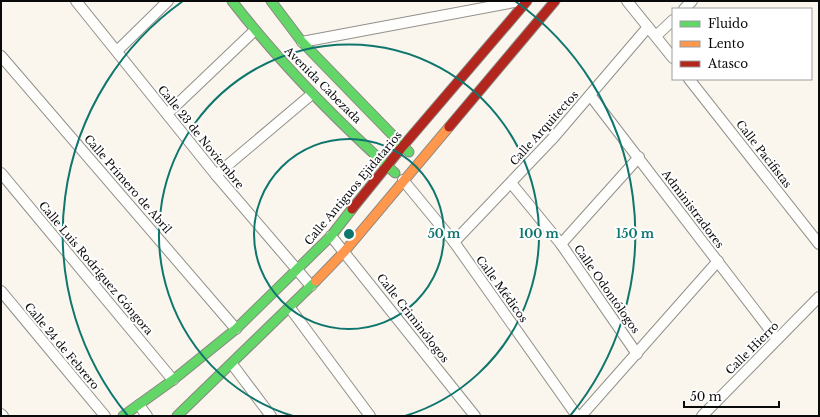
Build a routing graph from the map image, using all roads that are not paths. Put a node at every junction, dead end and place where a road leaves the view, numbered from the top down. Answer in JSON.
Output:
{"nodes":[{"id":1,"x":76,"y":1,"type":"edge"},
{"id":2,"x":168,"y":1,"type":"edge"},
{"id":3,"x":232,"y":1,"type":"edge"},
{"id":4,"x":271,"y":1,"type":"edge"},
{"id":5,"x":520,"y":1,"type":"edge"},
{"id":6,"x":527,"y":1,"type":"edge"},
{"id":7,"x":556,"y":1,"type":"edge"},
{"id":8,"x":627,"y":1,"type":"edge"},
{"id":9,"x":672,"y":21,"type":"edge"},
{"id":10,"x":648,"y":27,"type":"junction"},
{"id":11,"x":254,"y":31,"type":"junction"},
{"id":12,"x":656,"y":36,"type":"junction"},
{"id":13,"x":302,"y":42,"type":"junction"},
{"id":14,"x":117,"y":51,"type":"junction"},
{"id":15,"x":1,"y":56,"type":"edge"},
{"id":16,"x":672,"y":57,"type":"edge"},
{"id":17,"x":690,"y":80,"type":"edge"},
{"id":18,"x":312,"y":94,"type":"junction"},
{"id":19,"x":590,"y":95,"type":"junction"},
{"id":20,"x":167,"y":114,"type":"junction"},
{"id":21,"x":403,"y":146,"type":"junction"},
{"id":22,"x":639,"y":158,"type":"junction"},
{"id":23,"x":419,"y":161,"type":"junction"},
{"id":24,"x":387,"y":166,"type":"junction"},
{"id":25,"x":1,"y":173,"type":"edge"},
{"id":26,"x":216,"y":175,"type":"junction"},
{"id":27,"x":403,"y":180,"type":"junction"},
{"id":28,"x":511,"y":183,"type":"junction"},
{"id":29,"x":331,"y":236,"type":"junction"},
{"id":30,"x":454,"y":242,"type":"junction"},
{"id":31,"x":561,"y":244,"type":"junction"},
{"id":32,"x":819,"y":244,"type":"edge"},
{"id":33,"x":344,"y":252,"type":"junction"},
{"id":34,"x":718,"y":261,"type":"junction"},
{"id":35,"x":297,"y":271,"type":"junction"},
{"id":36,"x":310,"y":286,"type":"junction"},
{"id":37,"x":1,"y":291,"type":"edge"},
{"id":38,"x":819,"y":297,"type":"edge"},
{"id":39,"x":290,"y":308,"type":"junction"},
{"id":40,"x":236,"y":328,"type":"junction"},
{"id":41,"x":777,"y":339,"type":"junction"},
{"id":42,"x":637,"y":354,"type":"junction"},
{"id":43,"x":232,"y":364,"type":"junction"},
{"id":44,"x":173,"y":380,"type":"junction"},
{"id":45,"x":139,"y":405,"type":"junction"},
{"id":46,"x":705,"y":415,"type":"edge"},
{"id":47,"x":105,"y":416,"type":"edge"},
{"id":48,"x":123,"y":416,"type":"edge"},
{"id":49,"x":147,"y":416,"type":"edge"},
{"id":50,"x":177,"y":416,"type":"edge"},
{"id":51,"x":272,"y":416,"type":"edge"},
{"id":52,"x":370,"y":416,"type":"edge"},
{"id":53,"x":475,"y":416,"type":"edge"},
{"id":54,"x":577,"y":416,"type":"edge"},
{"id":55,"x":581,"y":416,"type":"edge"}],
"edges":[{"from":1,"to":14,"type":"street","name":"Calle 23 de Noviembre"},
{"from":2,"to":14,"type":"street"},
{"from":3,"to":11,"type":"street","name":"Avenida Cabezada"},
{"from":4,"to":13,"type":"street","name":"Avenida Cabezada"},
{"from":5,"to":13,"type":"street"},
{"from":6,"to":21,"type":"street","name":"Calle Antiguos Ejidatarios"},
{"from":7,"to":23,"type":"street"},
{"from":8,"to":10,"type":"street"},
{"from":9,"to":12,"type":"street"},
{"from":10,"to":12,"type":"street"},
{"from":10,"to":19,"type":"street","name":"Calle Arquitectos"},
{"from":11,"to":18,"type":"street","name":"Avenida Cabezada"},
{"from":11,"to":20,"type":"street"},
{"from":12,"to":16,"type":"street"},
{"from":13,"to":21,"type":"street","name":"Avenida Cabezada"},
{"from":14,"to":20,"type":"street","name":"Calle 23 de Noviembre"},
{"from":15,"to":40,"type":"street","name":"Calle Primero de Abril"},
{"from":17,"to":32,"type":"street","name":"Calle Pacifistas"},
{"from":18,"to":24,"type":"street","name":"Avenida Cabezada"},
{"from":18,"to":26,"type":"street"},
{"from":19,"to":22,"type":"street","name":"Administradores"},
{"from":19,"to":28,"type":"street","name":"Calle Arquitectos"},
{"from":20,"to":26,"type":"street","name":"Calle 23 de Noviembre"},
{"from":21,"to":23,"type":"street","name":"Avenida Cabezada"},
{"from":21,"to":24,"type":"street","name":"Calle Antiguos Ejidatarios"},
{"from":22,"to":31,"type":"street"},
{"from":22,"to":34,"type":"street","name":"Administradores"},
{"from":23,"to":27,"type":"street"},
{"from":24,"to":27,"type":"street","name":"Avenida Cabezada"},
{"from":24,"to":29,"type":"street","name":"Calle Antiguos Ejidatarios"},
{"from":25,"to":44,"type":"street","name":"Calle Luis Rodríguez Góngora"},
{"from":26,"to":35,"type":"street","name":"Calle 23 de Noviembre"},
{"from":27,"to":30,"type":"street","name":"Calle Médicos"},
{"from":27,"to":33,"type":"street"},
{"from":28,"to":30,"type":"street","name":"Calle Arquitectos"},
{"from":28,"to":31,"type":"street","name":"Calle Odontólogos"},
{"from":29,"to":33,"type":"street","name":"Calle Criminólogos"},
{"from":29,"to":35,"type":"street","name":"Calle Antiguos Ejidatarios"},
{"from":30,"to":54,"type":"street","name":"Calle Médicos"},
{"from":31,"to":42,"type":"street","name":"Calle Odontólogos"},
{"from":33,"to":36,"type":"street"},
{"from":33,"to":53,"type":"street","name":"Calle Criminólogos"},
{"from":34,"to":41,"type":"street","name":"Administradores"},
{"from":34,"to":42,"type":"street"},
{"from":35,"to":36,"type":"street","name":"Calle 23 de Noviembre"},
{"from":35,"to":40,"type":"street","name":"Calle Antiguos Ejidatarios"},
{"from":36,"to":39,"type":"street"},
{"from":37,"to":47,"type":"street","name":"Calle 24 de Febrero"},
{"from":38,"to":41,"type":"street","name":"Calle Hierro"},
{"from":39,"to":43,"type":"street"},
{"from":39,"to":52,"type":"street"},
{"from":40,"to":44,"type":"street","name":"Calle Antiguos Ejidatarios"},
{"from":41,"to":46,"type":"street","name":"Calle Hierro"},
{"from":42,"to":55,"type":"street"},
{"from":43,"to":50,"type":"street"},
{"from":43,"to":51,"type":"street"},
{"from":44,"to":45,"type":"street","name":"Calle Antiguos Ejidatarios"},
{"from":45,"to":48,"type":"street","name":"Calle Antiguos Ejidatarios"},
{"from":45,"to":49,"type":"street"}]}
